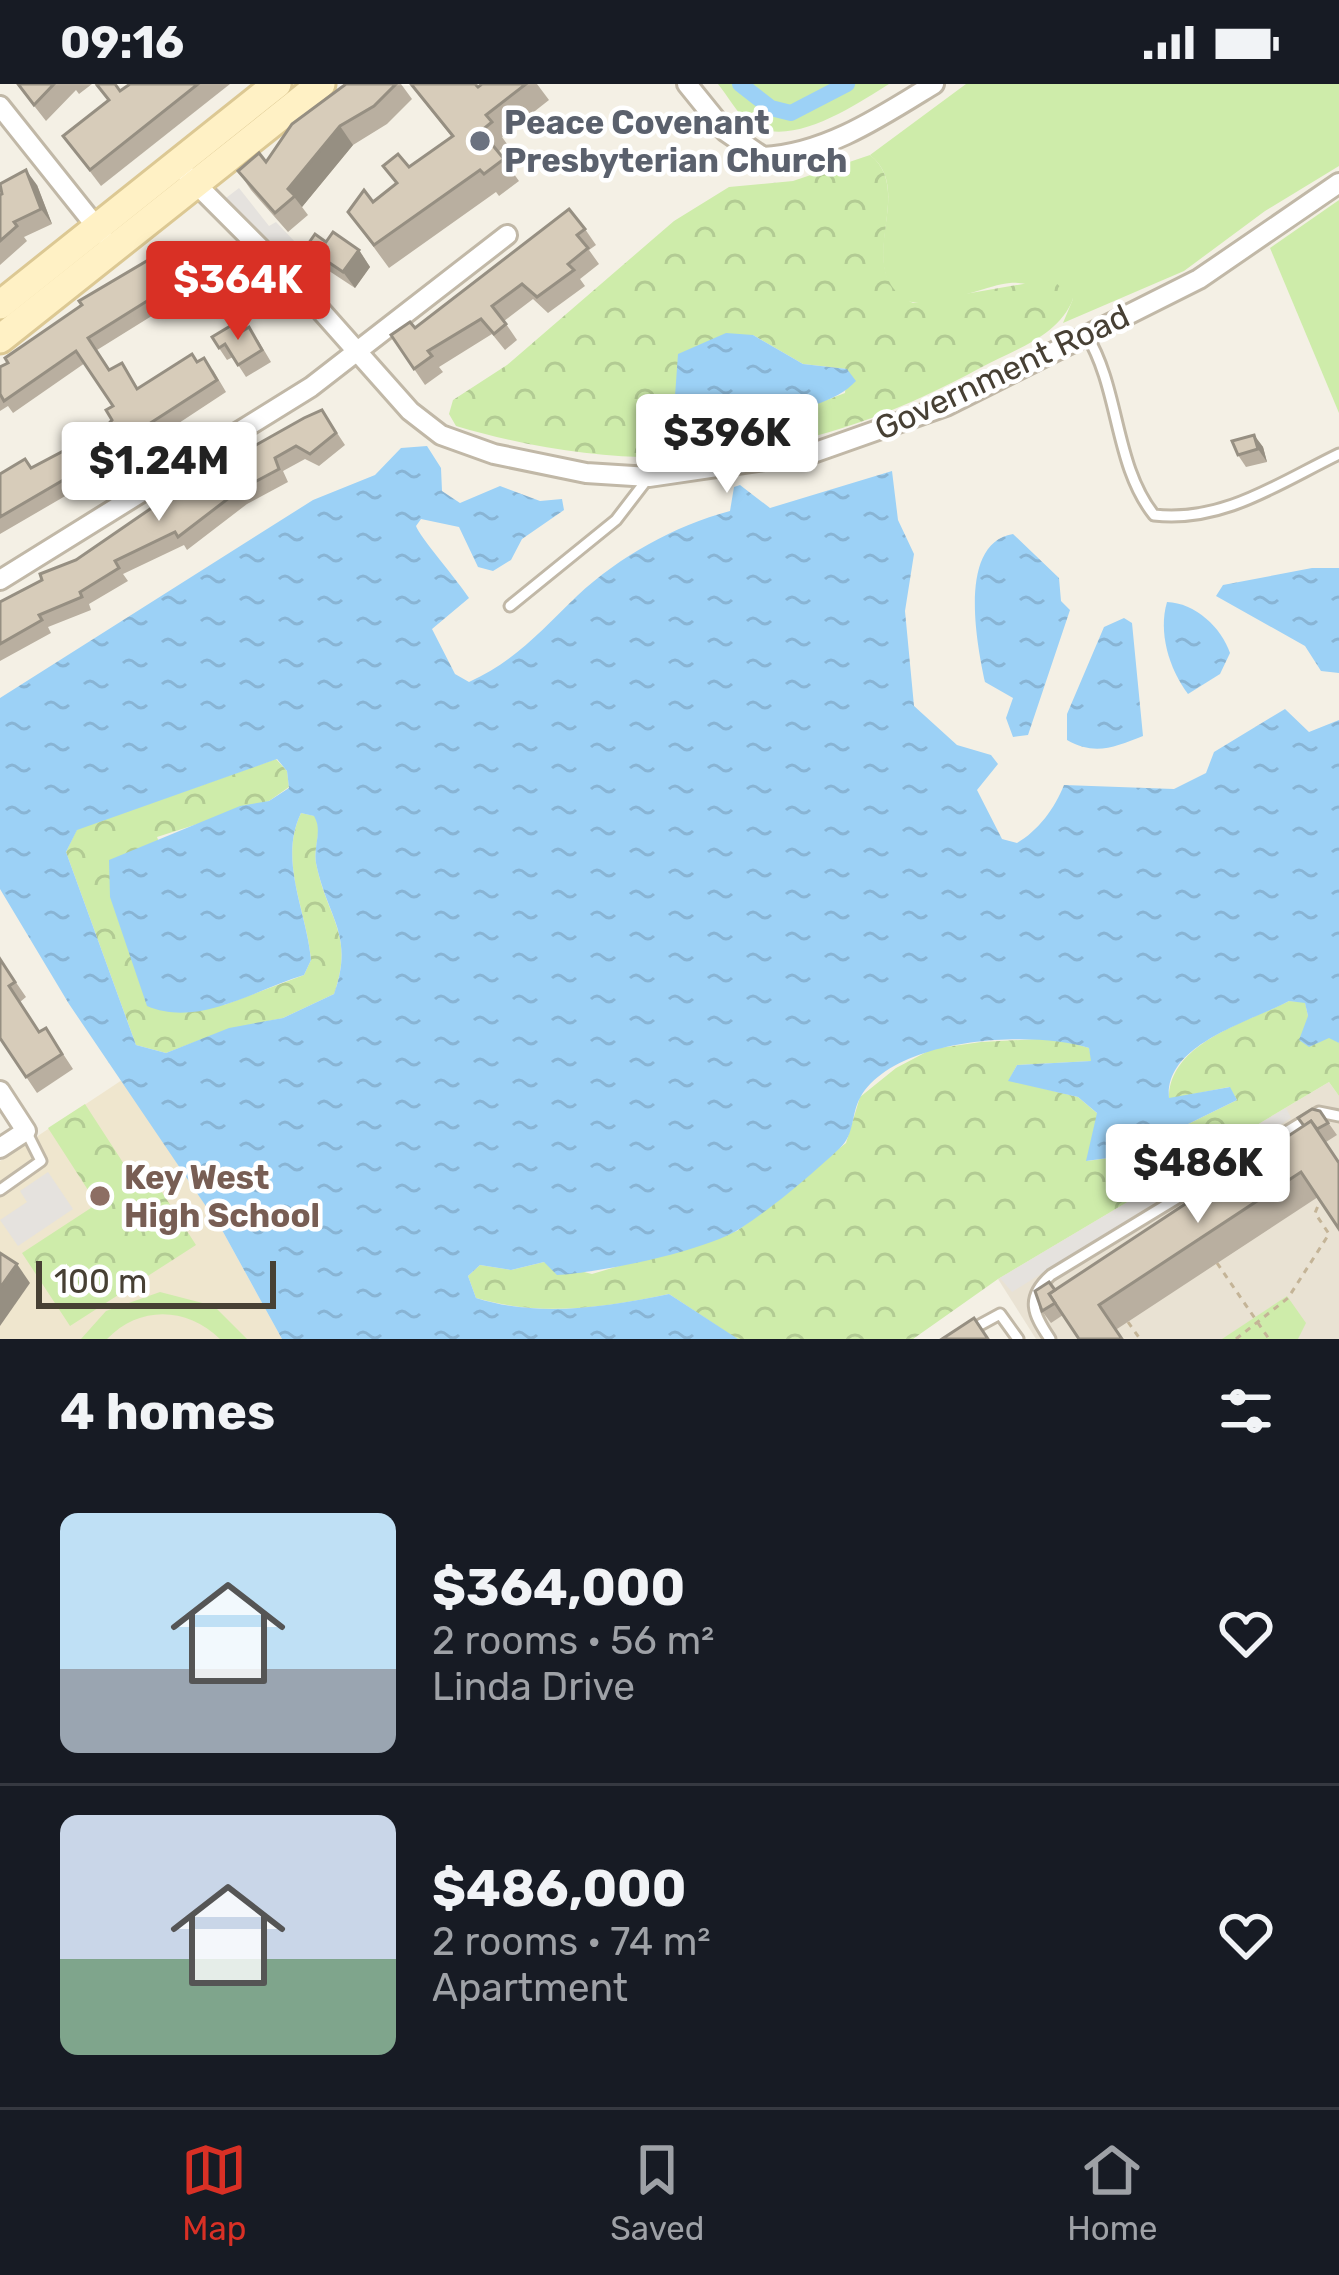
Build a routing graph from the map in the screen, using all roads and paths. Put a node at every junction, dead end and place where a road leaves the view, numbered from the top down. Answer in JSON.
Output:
{"nodes":[{"id":1,"x":277,"y":84,"type":"edge"},
{"id":2,"x":321,"y":84,"type":"edge"},
{"id":3,"x":687,"y":84,"type":"edge"},
{"id":4,"x":934,"y":84,"type":"edge"},
{"id":5,"x":0,"y":106,"type":"edge"},
{"id":6,"x":186,"y":173,"type":"junction"},
{"id":7,"x":1339,"y":183,"type":"edge"},
{"id":8,"x":507,"y":235,"type":"dead end"},
{"id":9,"x":105,"y":238,"type":"junction"},
{"id":10,"x":0,"y":305,"type":"edge"},
{"id":11,"x":1086,"y":334,"type":"junction"},
{"id":12,"x":0,"y":339,"type":"edge"},
{"id":13,"x":357,"y":352,"type":"junction"},
{"id":14,"x":1339,"y":454,"type":"edge"},
{"id":15,"x":649,"y":477,"type":"junction"},
{"id":16,"x":0,"y":580,"type":"edge"},
{"id":17,"x":510,"y":607,"type":"dead end"},
{"id":18,"x":0,"y":1091,"type":"edge"},
{"id":19,"x":1339,"y":1116,"type":"edge"},
{"id":20,"x":26,"y":1131,"type":"junction"},
{"id":21,"x":0,"y":1148,"type":"edge"},
{"id":22,"x":0,"y":1190,"type":"edge"},
{"id":23,"x":1320,"y":1199,"type":"edge"},
{"id":24,"x":1217,"y":1264,"type":"dead end"},
{"id":25,"x":1128,"y":1322,"type":"dead end"},
{"id":26,"x":1259,"y":1324,"type":"junction"},
{"id":27,"x":954,"y":1339,"type":"edge"},
{"id":28,"x":1018,"y":1339,"type":"edge"},
{"id":29,"x":1050,"y":1339,"type":"edge"},
{"id":30,"x":1141,"y":1339,"type":"edge"},
{"id":31,"x":1236,"y":1339,"type":"edge"},
{"id":32,"x":1269,"y":1339,"type":"edge"}],
"edges":[{"from":1,"to":6,"type":"main road"},
{"from":2,"to":6,"type":"main road"},
{"from":3,"to":4,"type":"street"},
{"from":5,"to":9,"type":"street"},
{"from":6,"to":9,"type":"main road"},
{"from":6,"to":13,"type":"street","name":"Government Road"},
{"from":7,"to":11,"type":"street","name":"Government Road"},
{"from":8,"to":13,"type":"street"},
{"from":9,"to":10,"type":"main road"},
{"from":9,"to":12,"type":"main road"},
{"from":11,"to":14,"type":"lane"},
{"from":11,"to":15,"type":"street","name":"Government Road"},
{"from":13,"to":15,"type":"street","name":"Government Road"},
{"from":13,"to":16,"type":"street"},
{"from":15,"to":17,"type":"lane"},
{"from":18,"to":20,"type":"street"},
{"from":19,"to":29,"type":"lane"},
{"from":20,"to":21,"type":"street"},
{"from":20,"to":22,"type":"lane"},
{"from":23,"to":26,"type":"path"},
{"from":24,"to":26,"type":"path"},
{"from":25,"to":30,"type":"path"},
{"from":26,"to":31,"type":"path"},
{"from":26,"to":32,"type":"path"},
{"from":27,"to":28,"type":"lane"}]}
